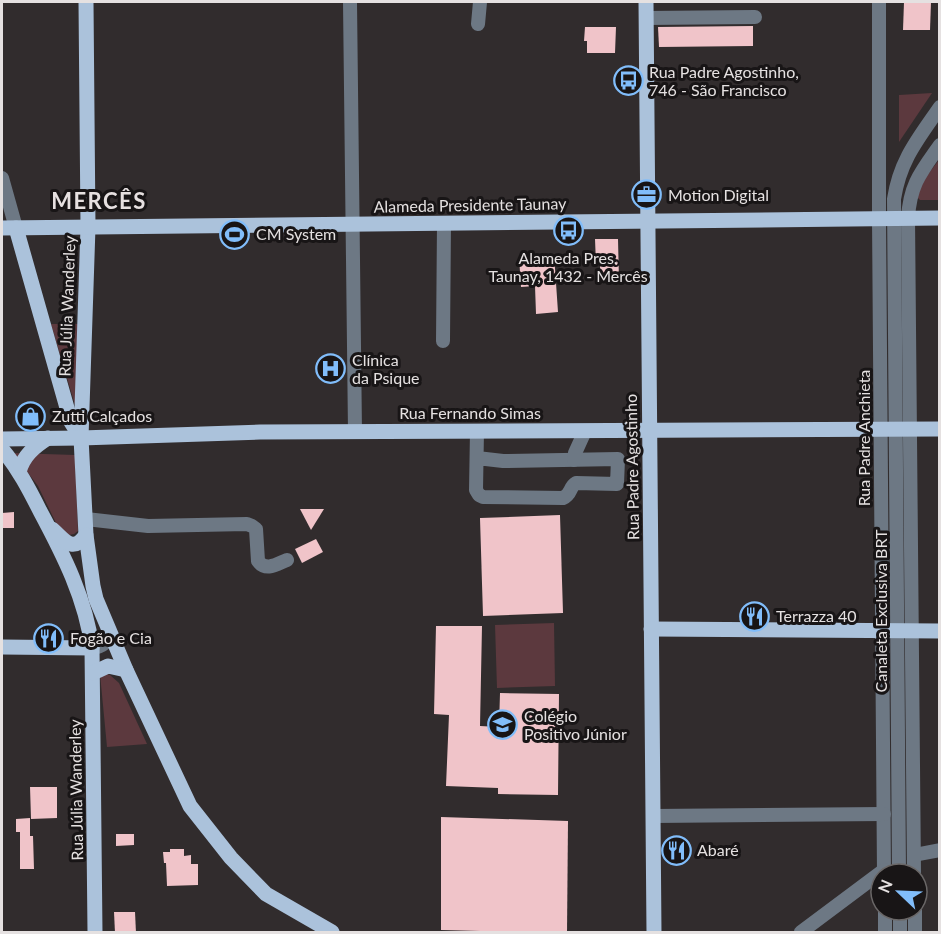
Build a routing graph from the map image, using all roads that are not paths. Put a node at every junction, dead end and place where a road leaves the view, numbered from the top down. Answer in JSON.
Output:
{"nodes":[{"id":1,"x":86,"y":2,"type":"edge"},
{"id":2,"x":350,"y":2,"type":"edge"},
{"id":3,"x":480,"y":2,"type":"edge"},
{"id":4,"x":646,"y":2,"type":"edge"},
{"id":5,"x":879,"y":2,"type":"edge"},
{"id":6,"x":755,"y":17,"type":"dead end"},
{"id":7,"x":646,"y":18,"type":"junction"},
{"id":8,"x":478,"y":24,"type":"dead end"},
{"id":9,"x":939,"y":107,"type":"edge"},
{"id":10,"x":939,"y":145,"type":"edge"},
{"id":11,"x":2,"y":183,"type":"edge"},
{"id":12,"x":2,"y":216,"type":"edge"},
{"id":13,"x":894,"y":218,"type":"junction"},
{"id":14,"x":939,"y":218,"type":"edge"},
{"id":15,"x":648,"y":221,"type":"junction"},
{"id":16,"x":444,"y":223,"type":"junction"},
{"id":17,"x":353,"y":224,"type":"junction"},
{"id":18,"x":88,"y":226,"type":"junction"},
{"id":19,"x":9,"y":228,"type":"edge"},
{"id":20,"x":444,"y":341,"type":"dead end"},
{"id":21,"x":880,"y":429,"type":"junction"},
{"id":22,"x":903,"y":429,"type":"junction"},
{"id":23,"x":939,"y":429,"type":"edge"},
{"id":24,"x":585,"y":430,"type":"junction"},
{"id":25,"x":650,"y":430,"type":"junction"},
{"id":26,"x":477,"y":431,"type":"junction"},
{"id":27,"x":355,"y":432,"type":"junction"},
{"id":28,"x":48,"y":438,"type":"junction"},
{"id":29,"x":81,"y":438,"type":"junction"},
{"id":30,"x":2,"y":439,"type":"edge"},
{"id":31,"x":2,"y":448,"type":"edge"},
{"id":32,"x":477,"y":458,"type":"junction"},
{"id":33,"x":574,"y":460,"type":"junction"},
{"id":34,"x":19,"y":472,"type":"junction"},
{"id":35,"x":86,"y":519,"type":"junction"},
{"id":36,"x":47,"y":525,"type":"junction"},
{"id":37,"x":86,"y":535,"type":"junction"},
{"id":38,"x":287,"y":560,"type":"dead end"},
{"id":39,"x":651,"y":628,"type":"junction"},
{"id":40,"x":897,"y":630,"type":"junction"},
{"id":41,"x":939,"y":631,"type":"edge"},
{"id":42,"x":110,"y":634,"type":"junction"},
{"id":43,"x":2,"y":647,"type":"edge"},
{"id":44,"x":92,"y":648,"type":"junction"},
{"id":45,"x":126,"y":669,"type":"junction"},
{"id":46,"x":93,"y":672,"type":"junction"},
{"id":47,"x":884,"y":814,"type":"junction"},
{"id":48,"x":653,"y":816,"type":"junction"},
{"id":49,"x":939,"y":850,"type":"edge"},
{"id":50,"x":914,"y":855,"type":"junction"},
{"id":51,"x":884,"y":862,"type":"edge"},
{"id":52,"x":900,"y":862,"type":"edge"},
{"id":53,"x":914,"y":862,"type":"edge"},
{"id":54,"x":869,"y":883,"type":"edge"},
{"id":55,"x":95,"y":933,"type":"edge"},
{"id":56,"x":332,"y":933,"type":"edge"},
{"id":57,"x":654,"y":933,"type":"edge"},
{"id":58,"x":801,"y":933,"type":"edge"}],
"edges":[{"from":1,"to":18,"type":"main road","name":"Rua Júlia Wanderley"},
{"from":2,"to":17,"type":"street"},
{"from":3,"to":8,"type":"street"},
{"from":4,"to":7,"type":"main road","name":"Rua Padre Agostinho"},
{"from":5,"to":13,"type":"street","name":"Rua Padre Anchieta"},
{"from":6,"to":7,"type":"street"},
{"from":7,"to":15,"type":"main road","name":"Rua Padre Agostinho"},
{"from":9,"to":13,"type":"street","name":"Canaleta Exclusiva BRT"},
{"from":10,"to":13,"type":"street"},
{"from":11,"to":19,"type":"street"},
{"from":12,"to":19,"type":"main road"},
{"from":13,"to":14,"type":"main road","name":"Alameda Presidente Taunay"},
{"from":13,"to":15,"type":"main road","name":"Alameda Presidente Taunay"},
{"from":13,"to":21,"type":"street","name":"Rua Padre Anchieta"},
{"from":13,"to":22,"type":"street","name":"Canaleta Exclusiva BRT"},
{"from":15,"to":16,"type":"main road","name":"Alameda Presidente Taunay"},
{"from":15,"to":25,"type":"main road","name":"Rua Padre Agostinho"},
{"from":16,"to":17,"type":"main road","name":"Alameda Presidente Taunay"},
{"from":16,"to":20,"type":"street"},
{"from":17,"to":18,"type":"main road","name":"Alameda Presidente Taunay"},
{"from":17,"to":27,"type":"street"},
{"from":18,"to":19,"type":"main road","name":"Alameda Presidente Taunay"},
{"from":18,"to":29,"type":"main road","name":"Rua Júlia Wanderley"},
{"from":19,"to":29,"type":"main road"},
{"from":21,"to":22,"type":"main road","name":"Rua Fernando Simas"},
{"from":21,"to":25,"type":"main road","name":"Rua Fernando Simas"},
{"from":21,"to":40,"type":"street","name":"Rua Padre Anchieta"},
{"from":22,"to":23,"type":"main road","name":"Rua Fernando Simas"},
{"from":22,"to":40,"type":"street","name":"Canaleta Exclusiva BRT"},
{"from":24,"to":25,"type":"main road","name":"Rua Fernando Simas"},
{"from":24,"to":26,"type":"main road","name":"Rua Fernando Simas"},
{"from":24,"to":33,"type":"street"},
{"from":25,"to":39,"type":"main road","name":"Rua Padre Agostinho"},
{"from":26,"to":27,"type":"main road","name":"Rua Fernando Simas"},
{"from":26,"to":32,"type":"street"},
{"from":27,"to":29,"type":"main road","name":"Rua Fernando Simas"},
{"from":28,"to":29,"type":"main road","name":"Rua Fernando Simas"},
{"from":28,"to":30,"type":"main road","name":"Rua Fernando Simas"},
{"from":28,"to":34,"type":"main road"},
{"from":29,"to":35,"type":"main road","name":"Rua Júlia Wanderley"},
{"from":31,"to":34,"type":"main road","name":"Rua Júlia Wanderley"},
{"from":32,"to":33,"type":"street"},
{"from":32,"to":33,"type":"street"},
{"from":34,"to":36,"type":"main road","name":"Rua Júlia Wanderley"},
{"from":35,"to":37,"type":"main road","name":"Rua Júlia Wanderley"},
{"from":35,"to":38,"type":"street"},
{"from":36,"to":37,"type":"main road"},
{"from":36,"to":44,"type":"main road","name":"Rua Júlia Wanderley"},
{"from":37,"to":42,"type":"main road","name":"Rua Júlia Wanderley"},
{"from":39,"to":40,"type":"main road"},
{"from":39,"to":48,"type":"main road","name":"Rua Padre Agostinho"},
{"from":40,"to":41,"type":"main road"},
{"from":40,"to":47,"type":"street","name":"Rua Padre Anchieta"},
{"from":40,"to":50,"type":"street","name":"Rua Padre Anchieta"},
{"from":40,"to":52,"type":"street","name":"Canaleta Exclusiva BRT"},
{"from":42,"to":44,"type":"street"},
{"from":42,"to":45,"type":"main road","name":"Rua Júlia Wanderley"},
{"from":43,"to":44,"type":"main road"},
{"from":44,"to":46,"type":"main road","name":"Rua Júlia Wanderley"},
{"from":45,"to":46,"type":"main road"},
{"from":45,"to":56,"type":"main road","name":"Rua Júlia Wanderley"},
{"from":46,"to":55,"type":"main road","name":"Rua Júlia Wanderley"},
{"from":47,"to":48,"type":"street"},
{"from":47,"to":51,"type":"street","name":"Rua Padre Anchieta"},
{"from":48,"to":57,"type":"main road","name":"Rua Padre Agostinho"},
{"from":49,"to":50,"type":"street"},
{"from":50,"to":53,"type":"street","name":"Rua Padre Anchieta"},
{"from":54,"to":58,"type":"street"}]}
